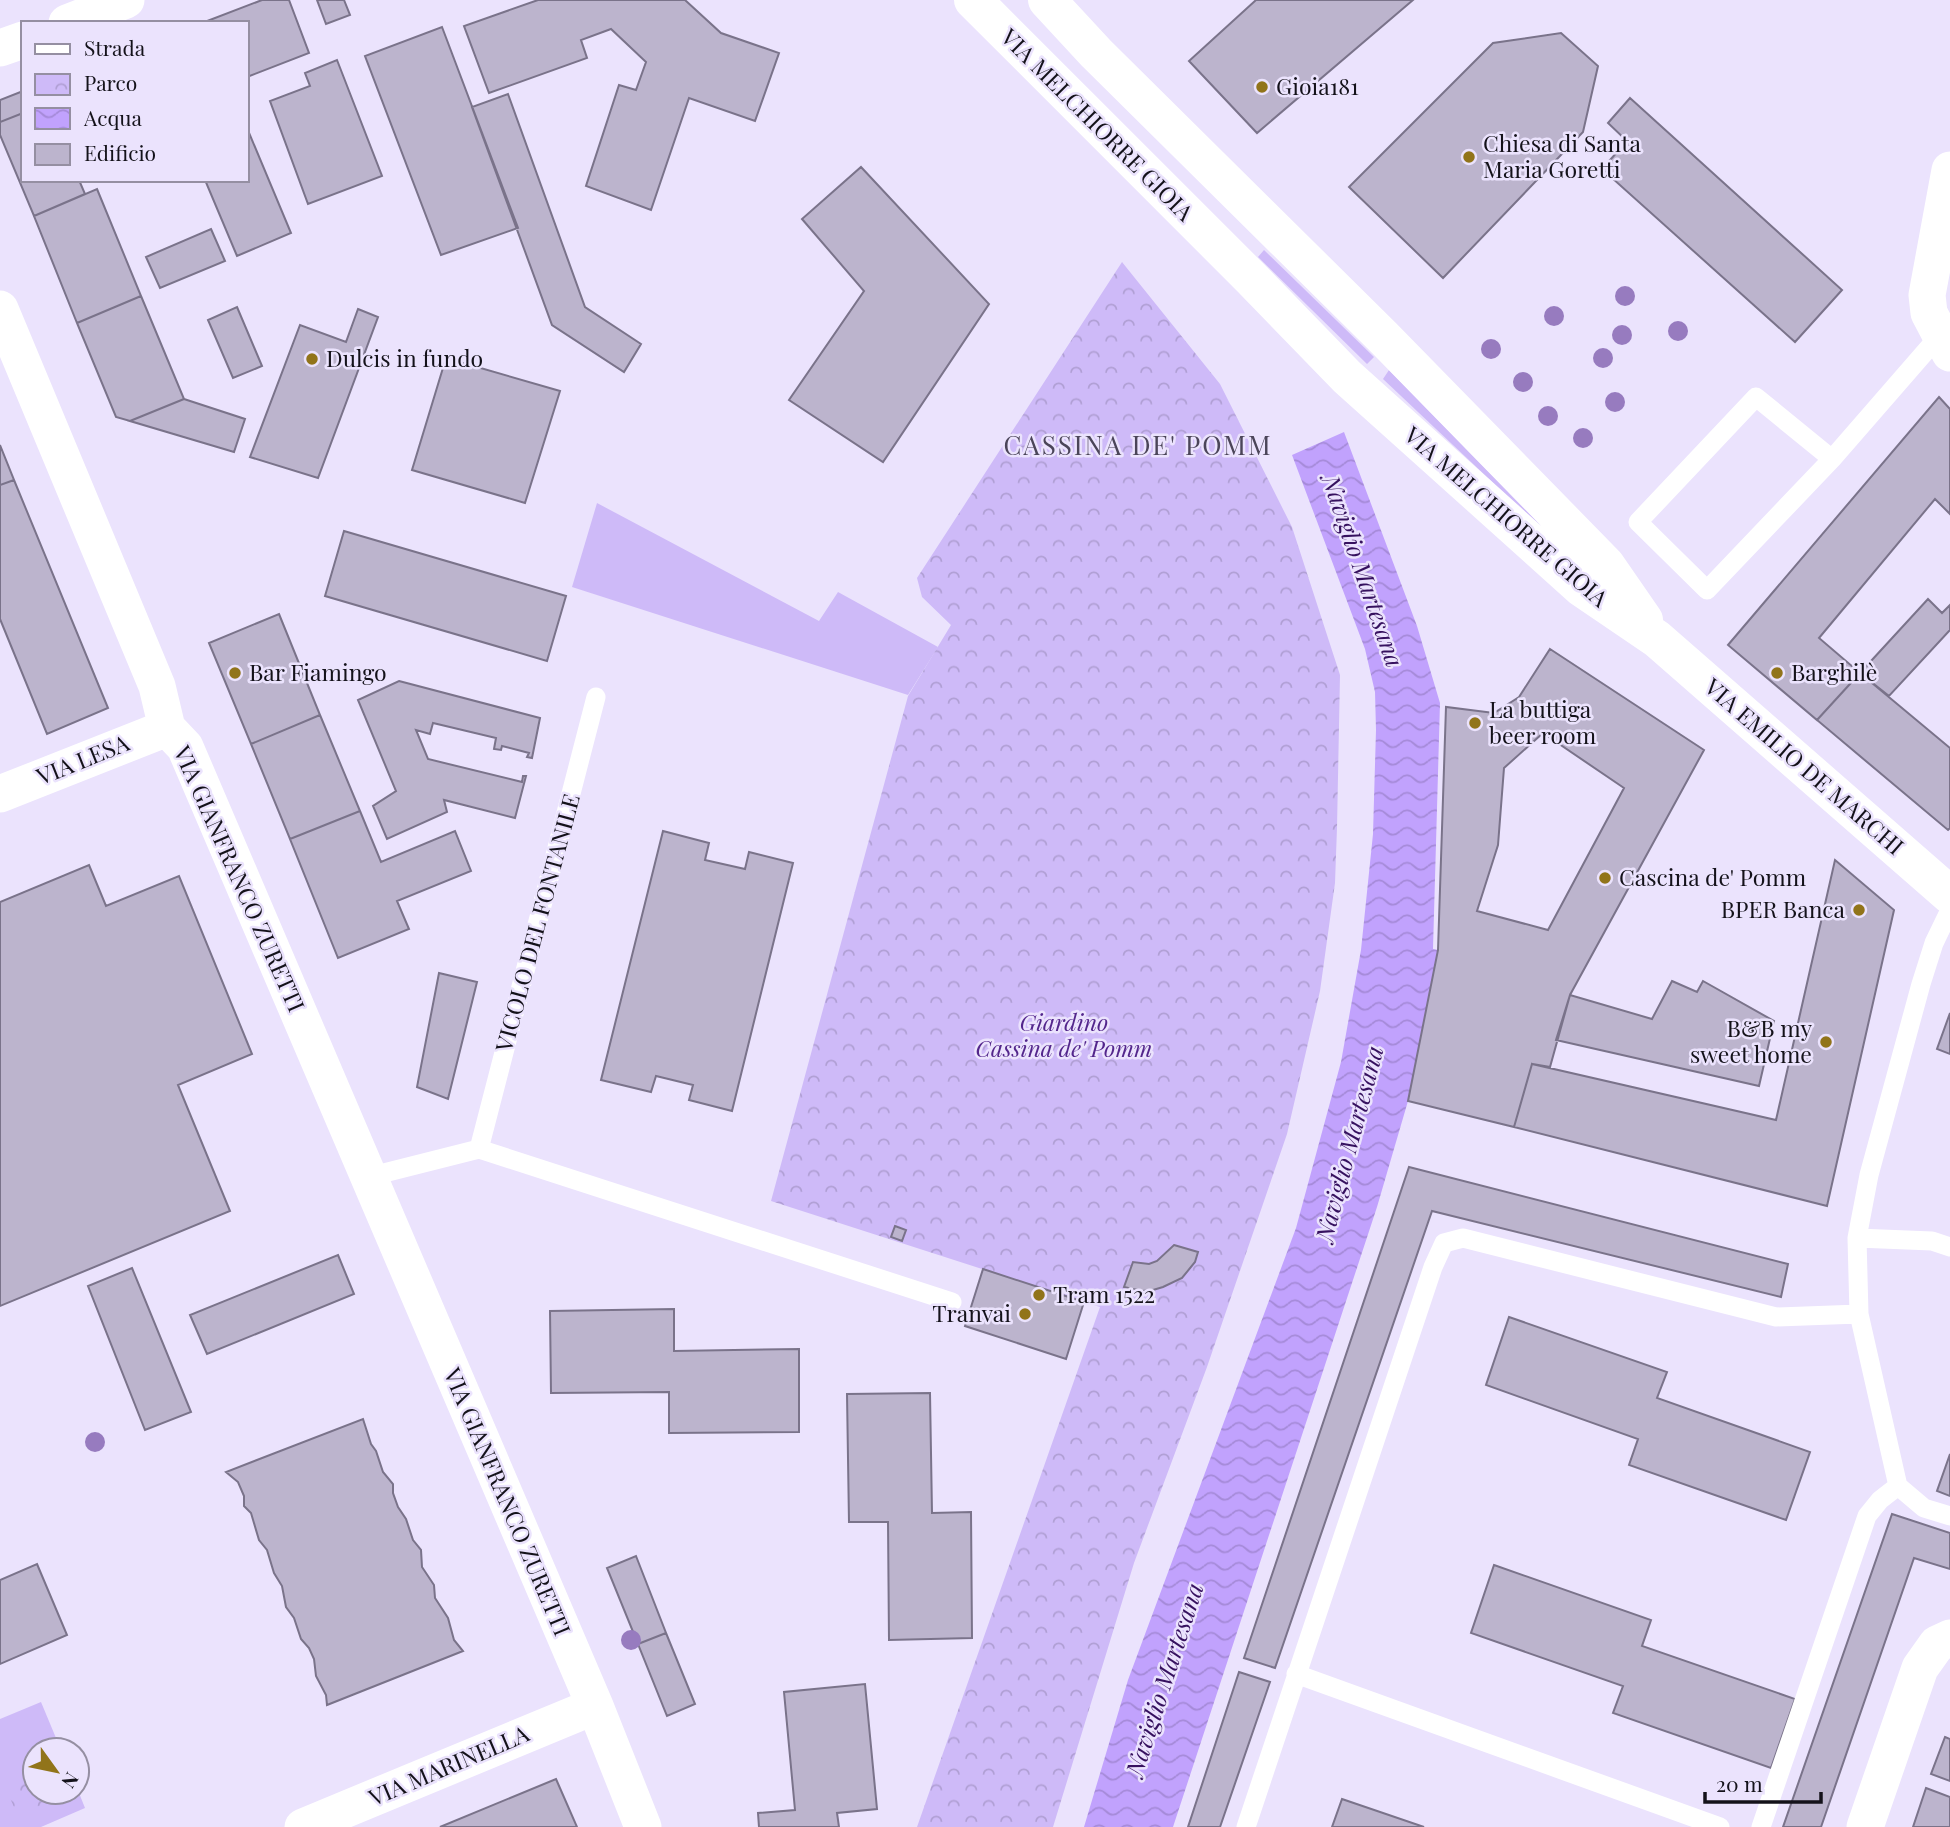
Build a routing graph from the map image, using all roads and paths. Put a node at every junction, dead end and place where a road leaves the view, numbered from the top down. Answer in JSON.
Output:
{"nodes":[{"id":1,"x":126,"y":0,"type":"edge"},
{"id":2,"x":973,"y":0,"type":"edge"},
{"id":3,"x":1047,"y":0,"type":"edge"},
{"id":4,"x":72,"y":21,"type":"edge"},
{"id":5,"x":21,"y":41,"type":"edge"},
{"id":6,"x":0,"y":48,"type":"edge"},
{"id":7,"x":1950,"y":170,"type":"edge"},
{"id":8,"x":0,"y":309,"type":"edge"},
{"id":9,"x":1945,"y":345,"type":"edge"},
{"id":10,"x":1832,"y":458,"type":"junction"},
{"id":11,"x":1657,"y":639,"type":"junction"},
{"id":12,"x":596,"y":697,"type":"dead end"},
{"id":13,"x":167,"y":729,"type":"junction"},
{"id":14,"x":0,"y":794,"type":"edge"},
{"id":15,"x":1950,"y":895,"type":"edge"},
{"id":16,"x":1950,"y":910,"type":"edge"},
{"id":17,"x":479,"y":1149,"type":"junction"},
{"id":18,"x":368,"y":1177,"type":"junction"},
{"id":19,"x":1857,"y":1238,"type":"junction"},
{"id":20,"x":1950,"y":1247,"type":"edge"},
{"id":21,"x":952,"y":1302,"type":"dead end"},
{"id":22,"x":1859,"y":1314,"type":"junction"},
{"id":23,"x":1898,"y":1486,"type":"junction"},
{"id":24,"x":1950,"y":1516,"type":"edge"},
{"id":25,"x":1950,"y":1638,"type":"edge"},
{"id":26,"x":1296,"y":1674,"type":"junction"},
{"id":27,"x":595,"y":1706,"type":"junction"},
{"id":28,"x":303,"y":1827,"type":"edge"},
{"id":29,"x":643,"y":1827,"type":"edge"},
{"id":30,"x":1246,"y":1827,"type":"edge"},
{"id":31,"x":1720,"y":1827,"type":"edge"},
{"id":32,"x":1761,"y":1827,"type":"edge"},
{"id":33,"x":1865,"y":1827,"type":"edge"}],
"edges":[{"from":1,"to":4,"type":"street"},
{"from":2,"to":11,"type":"street","name":"VIA MELCHIORRE GIOIA"},
{"from":3,"to":11,"type":"street","name":"VIA MELCHIORRE GIOIA"},
{"from":5,"to":6,"type":"street"},
{"from":7,"to":9,"type":"street"},
{"from":8,"to":13,"type":"street","name":"VIA GIANFRANCO ZURETTI"},
{"from":9,"to":10,"type":"lane"},
{"from":10,"to":10,"type":"lane"},
{"from":11,"to":15,"type":"street","name":"VIA EMILIO DE MARCHI"},
{"from":12,"to":17,"type":"lane","name":"VICOLO DEL FONTANILE"},
{"from":13,"to":14,"type":"street","name":"VIA LESA"},
{"from":13,"to":18,"type":"street","name":"VIA GIANFRANCO ZURETTI"},
{"from":16,"to":19,"type":"lane"},
{"from":17,"to":18,"type":"lane"},
{"from":17,"to":21,"type":"lane"},
{"from":18,"to":27,"type":"street","name":"VIA GIANFRANCO ZURETTI"},
{"from":19,"to":20,"type":"lane"},
{"from":19,"to":22,"type":"lane"},
{"from":22,"to":23,"type":"lane"},
{"from":22,"to":26,"type":"lane"},
{"from":23,"to":24,"type":"lane"},
{"from":23,"to":32,"type":"lane"},
{"from":25,"to":33,"type":"street"},
{"from":26,"to":30,"type":"lane"},
{"from":26,"to":31,"type":"lane"},
{"from":27,"to":28,"type":"street","name":"VIA MARINELLA"},
{"from":27,"to":29,"type":"street","name":"VIA GIANFRANCO ZURETTI"}]}
